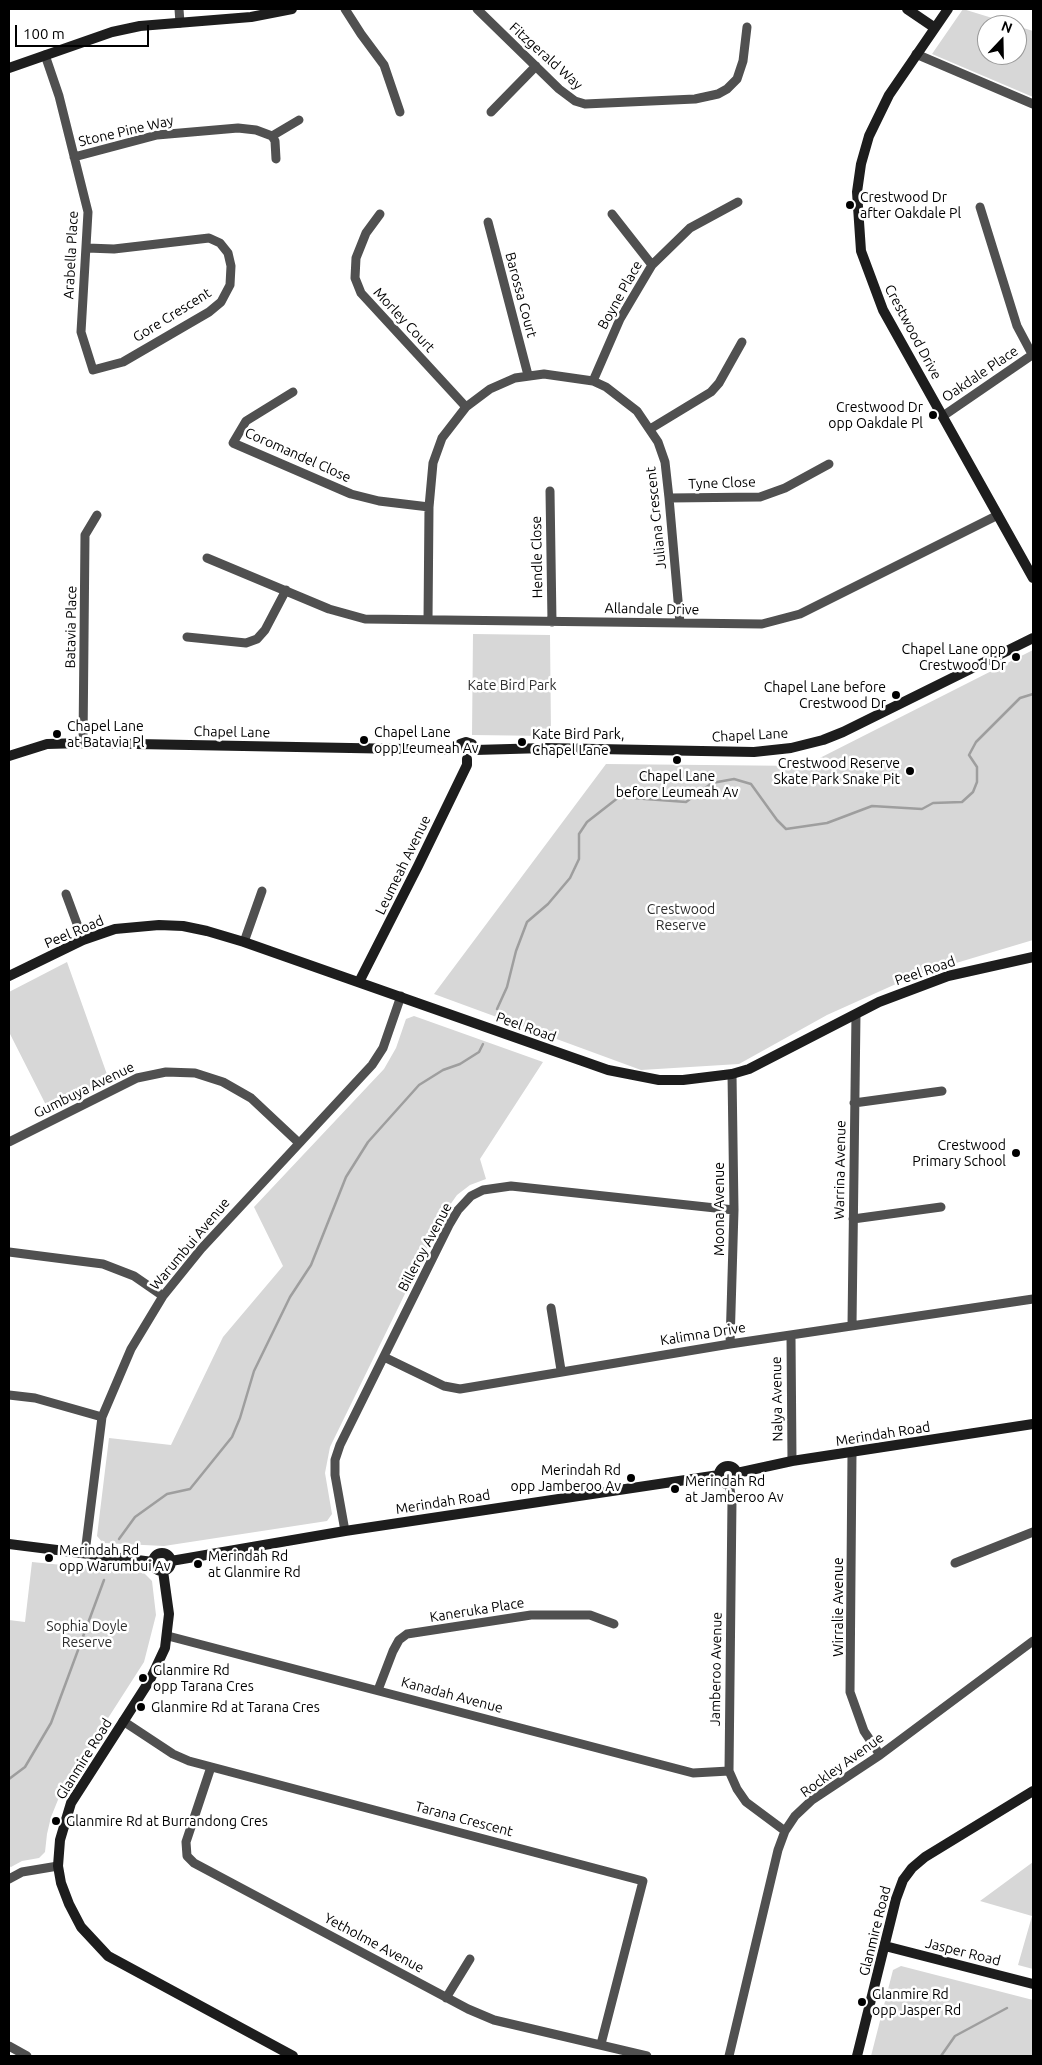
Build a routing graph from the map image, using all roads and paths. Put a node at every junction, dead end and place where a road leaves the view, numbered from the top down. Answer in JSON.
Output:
{"nodes":[{"id":1,"x":179,"y":9,"type":"edge"},
{"id":2,"x":292,"y":9,"type":"edge"},
{"id":3,"x":345,"y":9,"type":"edge"},
{"id":4,"x":477,"y":9,"type":"edge"},
{"id":5,"x":907,"y":9,"type":"edge"},
{"id":6,"x":948,"y":9,"type":"edge"},
{"id":7,"x":180,"y":23,"type":"junction"},
{"id":8,"x":747,"y":27,"type":"dead end"},
{"id":9,"x":935,"y":28,"type":"junction"},
{"id":10,"x":916,"y":54,"type":"junction"},
{"id":11,"x":45,"y":55,"type":"junction"},
{"id":12,"x":536,"y":66,"type":"junction"},
{"id":13,"x":9,"y":68,"type":"edge"},
{"id":14,"x":1033,"y":104,"type":"edge"},
{"id":15,"x":400,"y":112,"type":"dead end"},
{"id":16,"x":491,"y":112,"type":"dead end"},
{"id":17,"x":299,"y":120,"type":"dead end"},
{"id":18,"x":272,"y":136,"type":"junction"},
{"id":19,"x":74,"y":157,"type":"junction"},
{"id":20,"x":276,"y":159,"type":"dead end"},
{"id":21,"x":738,"y":202,"type":"dead end"},
{"id":22,"x":980,"y":207,"type":"dead end"},
{"id":23,"x":380,"y":214,"type":"dead end"},
{"id":24,"x":612,"y":214,"type":"dead end"},
{"id":25,"x":488,"y":222,"type":"dead end"},
{"id":26,"x":87,"y":248,"type":"junction"},
{"id":27,"x":652,"y":265,"type":"junction"},
{"id":28,"x":742,"y":342,"type":"dead end"},
{"id":29,"x":1033,"y":356,"type":"edge"},
{"id":30,"x":93,"y":370,"type":"joint"},
{"id":31,"x":528,"y":375,"type":"junction"},
{"id":32,"x":593,"y":381,"type":"junction"},
{"id":33,"x":293,"y":392,"type":"dead end"},
{"id":34,"x":466,"y":407,"type":"junction"},
{"id":35,"x":942,"y":416,"type":"junction"},
{"id":36,"x":650,"y":429,"type":"junction"},
{"id":37,"x":829,"y":464,"type":"dead end"},
{"id":38,"x":550,"y":491,"type":"dead end"},
{"id":39,"x":669,"y":498,"type":"junction"},
{"id":40,"x":429,"y":507,"type":"junction"},
{"id":41,"x":97,"y":515,"type":"dead end"},
{"id":42,"x":998,"y":515,"type":"junction"},
{"id":43,"x":207,"y":558,"type":"dead end"},
{"id":44,"x":1033,"y":578,"type":"edge"},
{"id":45,"x":286,"y":590,"type":"junction"},
{"id":46,"x":428,"y":620,"type":"junction"},
{"id":47,"x":552,"y":622,"type":"junction"},
{"id":48,"x":680,"y":624,"type":"junction"},
{"id":49,"x":187,"y":637,"type":"dead end"},
{"id":50,"x":1033,"y":638,"type":"edge"},
{"id":51,"x":83,"y":743,"type":"junction"},
{"id":52,"x":457,"y":750,"type":"junction"},
{"id":53,"x":474,"y":750,"type":"junction"},
{"id":54,"x":9,"y":756,"type":"edge"},
{"id":55,"x":467,"y":759,"type":"junction"},
{"id":56,"x":262,"y":891,"type":"dead end"},
{"id":57,"x":66,"y":894,"type":"dead end"},
{"id":58,"x":83,"y":940,"type":"junction"},
{"id":59,"x":244,"y":942,"type":"junction"},
{"id":60,"x":1033,"y":957,"type":"edge"},
{"id":61,"x":9,"y":976,"type":"edge"},
{"id":62,"x":359,"y":982,"type":"junction"},
{"id":63,"x":401,"y":996,"type":"junction"},
{"id":64,"x":856,"y":1014,"type":"junction"},
{"id":65,"x":732,"y":1074,"type":"junction"},
{"id":66,"x":942,"y":1091,"type":"dead end"},
{"id":67,"x":854,"y":1103,"type":"junction"},
{"id":68,"x":9,"y":1142,"type":"edge"},
{"id":69,"x":299,"y":1143,"type":"junction"},
{"id":70,"x":942,"y":1207,"type":"dead end"},
{"id":71,"x":734,"y":1210,"type":"junction"},
{"id":72,"x":853,"y":1219,"type":"junction"},
{"id":73,"x":9,"y":1252,"type":"edge"},
{"id":74,"x":163,"y":1296,"type":"junction"},
{"id":75,"x":1033,"y":1299,"type":"edge"},
{"id":76,"x":551,"y":1308,"type":"dead end"},
{"id":77,"x":852,"y":1325,"type":"junction"},
{"id":78,"x":791,"y":1336,"type":"junction"},
{"id":79,"x":730,"y":1344,"type":"junction"},
{"id":80,"x":384,"y":1357,"type":"junction"},
{"id":81,"x":561,"y":1370,"type":"junction"},
{"id":82,"x":9,"y":1395,"type":"edge"},
{"id":83,"x":102,"y":1417,"type":"junction"},
{"id":84,"x":1033,"y":1424,"type":"edge"},
{"id":85,"x":852,"y":1452,"type":"junction"},
{"id":86,"x":792,"y":1461,"type":"junction"},
{"id":87,"x":737,"y":1473,"type":"junction"},
{"id":88,"x":719,"y":1475,"type":"junction"},
{"id":89,"x":729,"y":1484,"type":"junction"},
{"id":90,"x":345,"y":1531,"type":"junction"},
{"id":91,"x":1033,"y":1532,"type":"edge"},
{"id":92,"x":9,"y":1544,"type":"edge"},
{"id":93,"x":85,"y":1554,"type":"junction"},
{"id":94,"x":171,"y":1561,"type":"junction"},
{"id":95,"x":153,"y":1562,"type":"junction"},
{"id":96,"x":955,"y":1563,"type":"dead end"},
{"id":97,"x":163,"y":1571,"type":"junction"},
{"id":98,"x":614,"y":1624,"type":"dead end"},
{"id":99,"x":168,"y":1636,"type":"junction"},
{"id":100,"x":1033,"y":1641,"type":"edge"},
{"id":101,"x":378,"y":1690,"type":"junction"},
{"id":102,"x":123,"y":1721,"type":"junction"},
{"id":103,"x":880,"y":1755,"type":"junction"},
{"id":104,"x":211,"y":1767,"type":"junction"},
{"id":105,"x":729,"y":1771,"type":"junction"},
{"id":106,"x":1033,"y":1791,"type":"edge"},
{"id":107,"x":785,"y":1831,"type":"junction"},
{"id":108,"x":58,"y":1866,"type":"junction"},
{"id":109,"x":9,"y":1880,"type":"edge"},
{"id":110,"x":885,"y":1946,"type":"junction"},
{"id":111,"x":470,"y":1959,"type":"dead end"},
{"id":112,"x":1033,"y":1984,"type":"edge"},
{"id":113,"x":446,"y":1998,"type":"junction"},
{"id":114,"x":601,"y":2044,"type":"junction"},
{"id":115,"x":9,"y":2046,"type":"edge"},
{"id":116,"x":27,"y":2056,"type":"edge"},
{"id":117,"x":293,"y":2056,"type":"edge"},
{"id":118,"x":647,"y":2056,"type":"edge"},
{"id":119,"x":729,"y":2056,"type":"edge"},
{"id":120,"x":856,"y":2056,"type":"edge"}],
"edges":[{"from":1,"to":7,"type":"street"},
{"from":2,"to":7,"type":"street"},
{"from":3,"to":15,"type":"street"},
{"from":4,"to":12,"type":"street","name":"Fitzgerald Way"},
{"from":5,"to":9,"type":"street"},
{"from":6,"to":9,"type":"street","name":"Crestwood Drive"},
{"from":7,"to":11,"type":"street"},
{"from":8,"to":12,"type":"street","name":"Fitzgerald Way"},
{"from":9,"to":10,"type":"street","name":"Crestwood Drive"},
{"from":10,"to":14,"type":"street"},
{"from":10,"to":35,"type":"street","name":"Crestwood Drive"},
{"from":11,"to":13,"type":"street"},
{"from":11,"to":19,"type":"street","name":"Arabella Place"},
{"from":12,"to":16,"type":"street"},
{"from":17,"to":18,"type":"street"},
{"from":18,"to":19,"type":"street","name":"Stone Pine Way"},
{"from":18,"to":20,"type":"street"},
{"from":19,"to":26,"type":"street","name":"Arabella Place"},
{"from":21,"to":27,"type":"street","name":"Boyne Place"},
{"from":22,"to":29,"type":"street","name":"Oakdale Place"},
{"from":23,"to":34,"type":"street","name":"Morley Court"},
{"from":24,"to":27,"type":"street"},
{"from":25,"to":31,"type":"street","name":"Barossa Court"},
{"from":26,"to":30,"type":"street","name":"Arabella Place"},
{"from":26,"to":30,"type":"street","name":"Gore Crescent"},
{"from":27,"to":32,"type":"street","name":"Boyne Place"},
{"from":28,"to":36,"type":"street"},
{"from":29,"to":35,"type":"street","name":"Oakdale Place"},
{"from":31,"to":32,"type":"street","name":"Juliana Crescent"},
{"from":31,"to":34,"type":"street","name":"Juliana Crescent"},
{"from":32,"to":36,"type":"street","name":"Juliana Crescent"},
{"from":33,"to":40,"type":"street","name":"Coromandel Close"},
{"from":34,"to":40,"type":"street","name":"Juliana Crescent"},
{"from":35,"to":42,"type":"street","name":"Crestwood Drive"},
{"from":36,"to":39,"type":"street","name":"Juliana Crescent"},
{"from":37,"to":39,"type":"street","name":"Tyne Close"},
{"from":38,"to":47,"type":"street","name":"Hendle Close"},
{"from":39,"to":48,"type":"street","name":"Juliana Crescent"},
{"from":40,"to":46,"type":"street","name":"Juliana Crescent"},
{"from":41,"to":51,"type":"street","name":"Batavia Place"},
{"from":42,"to":44,"type":"street","name":"Crestwood Drive"},
{"from":42,"to":48,"type":"street","name":"Allandale Drive"},
{"from":43,"to":45,"type":"street","name":"Allandale Drive"},
{"from":45,"to":46,"type":"street","name":"Allandale Drive"},
{"from":45,"to":49,"type":"street"},
{"from":46,"to":47,"type":"street","name":"Allandale Drive"},
{"from":47,"to":48,"type":"street","name":"Allandale Drive"},
{"from":50,"to":53,"type":"street","name":"Chapel Lane"},
{"from":51,"to":52,"type":"street","name":"Chapel Lane"},
{"from":51,"to":54,"type":"street","name":"Chapel Lane"},
{"from":52,"to":53,"type":"street"},
{"from":52,"to":55,"type":"street"},
{"from":53,"to":55,"type":"street"},
{"from":55,"to":62,"type":"street","name":"Leumeah Avenue"},
{"from":56,"to":59,"type":"street"},
{"from":57,"to":58,"type":"street"},
{"from":58,"to":59,"type":"street","name":"Peel Road"},
{"from":58,"to":61,"type":"street","name":"Peel Road"},
{"from":59,"to":62,"type":"street","name":"Peel Road"},
{"from":60,"to":64,"type":"street","name":"Peel Road"},
{"from":62,"to":63,"type":"street","name":"Peel Road"},
{"from":63,"to":65,"type":"street","name":"Peel Road"},
{"from":63,"to":69,"type":"street","name":"Warumbui Avenue"},
{"from":64,"to":65,"type":"street","name":"Peel Road"},
{"from":64,"to":67,"type":"street","name":"Warrina Avenue"},
{"from":65,"to":71,"type":"street","name":"Moona Avenue"},
{"from":66,"to":67,"type":"street"},
{"from":67,"to":72,"type":"street","name":"Warrina Avenue"},
{"from":68,"to":69,"type":"street","name":"Gumbuya Avenue"},
{"from":69,"to":74,"type":"street","name":"Warumbui Avenue"},
{"from":70,"to":72,"type":"street"},
{"from":71,"to":79,"type":"street","name":"Moona Avenue"},
{"from":71,"to":80,"type":"street","name":"Billeroy Avenue"},
{"from":72,"to":77,"type":"street","name":"Warrina Avenue"},
{"from":73,"to":74,"type":"street"},
{"from":74,"to":83,"type":"street","name":"Warumbui Avenue"},
{"from":75,"to":77,"type":"street","name":"Kalimna Drive"},
{"from":76,"to":81,"type":"street"},
{"from":77,"to":78,"type":"street","name":"Kalimna Drive"},
{"from":78,"to":79,"type":"street","name":"Kalimna Drive"},
{"from":78,"to":86,"type":"street","name":"Nalya Avenue"},
{"from":79,"to":81,"type":"street","name":"Kalimna Drive"},
{"from":80,"to":81,"type":"street","name":"Kalimna Drive"},
{"from":80,"to":90,"type":"street","name":"Billeroy Avenue"},
{"from":82,"to":83,"type":"street"},
{"from":83,"to":93,"type":"street","name":"Warumbui Avenue"},
{"from":84,"to":85,"type":"street","name":"Merindah Road"},
{"from":85,"to":86,"type":"street","name":"Merindah Road"},
{"from":85,"to":103,"type":"street","name":"Wirralie Avenue"},
{"from":86,"to":87,"type":"street","name":"Merindah Road"},
{"from":87,"to":88,"type":"street"},
{"from":87,"to":89,"type":"street"},
{"from":88,"to":89,"type":"street"},
{"from":88,"to":90,"type":"street","name":"Merindah Road"},
{"from":89,"to":105,"type":"street","name":"Jamberoo Avenue"},
{"from":90,"to":94,"type":"street","name":"Merindah Road"},
{"from":91,"to":96,"type":"street"},
{"from":92,"to":93,"type":"street"},
{"from":93,"to":95,"type":"street"},
{"from":94,"to":95,"type":"street"},
{"from":94,"to":97,"type":"street"},
{"from":95,"to":97,"type":"street"},
{"from":97,"to":99,"type":"street","name":"Glanmire Road"},
{"from":98,"to":101,"type":"street","name":"Kaneruka Place"},
{"from":99,"to":101,"type":"street","name":"Kanadah Avenue"},
{"from":99,"to":102,"type":"street","name":"Glanmire Road"},
{"from":100,"to":103,"type":"street","name":"Rockley Avenue"},
{"from":101,"to":105,"type":"street","name":"Kanadah Avenue"},
{"from":102,"to":104,"type":"street","name":"Tarana Crescent"},
{"from":102,"to":108,"type":"street","name":"Glanmire Road"},
{"from":103,"to":107,"type":"street","name":"Rockley Avenue"},
{"from":104,"to":113,"type":"street","name":"Yetholme Avenue"},
{"from":104,"to":114,"type":"street","name":"Tarana Crescent"},
{"from":105,"to":107,"type":"street","name":"Jamberoo Avenue"},
{"from":106,"to":110,"type":"street","name":"Glanmire Road"},
{"from":107,"to":119,"type":"street","name":"Rockley Avenue"},
{"from":108,"to":109,"type":"street"},
{"from":108,"to":117,"type":"street","name":"Glanmire Road"},
{"from":110,"to":112,"type":"street","name":"Jasper Road"},
{"from":110,"to":120,"type":"street","name":"Glanmire Road"},
{"from":111,"to":113,"type":"street"},
{"from":113,"to":114,"type":"street","name":"Yetholme Avenue"},
{"from":114,"to":118,"type":"street","name":"Yetholme Avenue"},
{"from":115,"to":116,"type":"street"}]}
